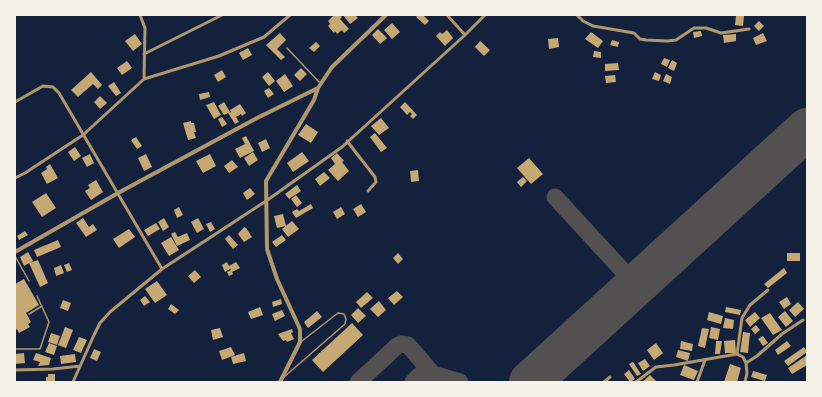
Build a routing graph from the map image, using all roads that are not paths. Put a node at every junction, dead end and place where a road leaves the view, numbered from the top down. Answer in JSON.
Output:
{"nodes":[{"id":1,"x":140,"y":15,"type":"edge"},
{"id":2,"x":222,"y":15,"type":"edge"},
{"id":3,"x":290,"y":15,"type":"edge"},
{"id":4,"x":386,"y":15,"type":"edge"},
{"id":5,"x":447,"y":15,"type":"edge"},
{"id":6,"x":485,"y":15,"type":"edge"},
{"id":7,"x":577,"y":15,"type":"edge"},
{"id":8,"x":749,"y":29,"type":"dead end"},
{"id":9,"x":465,"y":35,"type":"junction"},
{"id":10,"x":287,"y":48,"type":"dead end"},
{"id":11,"x":144,"y":54,"type":"junction"},
{"id":12,"x":144,"y":79,"type":"junction"},
{"id":13,"x":320,"y":86,"type":"junction"},
{"id":14,"x":15,"y":102,"type":"edge"},
{"id":15,"x":83,"y":135,"type":"junction"},
{"id":16,"x":347,"y":141,"type":"junction"},
{"id":17,"x":15,"y":178,"type":"edge"},
{"id":18,"x":368,"y":191,"type":"dead end"},
{"id":19,"x":118,"y":193,"type":"junction"},
{"id":20,"x":266,"y":202,"type":"junction"},
{"id":21,"x":15,"y":252,"type":"edge"},
{"id":22,"x":15,"y":256,"type":"edge"},
{"id":23,"x":162,"y":269,"type":"junction"},
{"id":24,"x":28,"y":281,"type":"dead end"},
{"id":25,"x":768,"y":290,"type":"dead end"},
{"id":26,"x":37,"y":296,"type":"dead end"},
{"id":27,"x":42,"y":306,"type":"junction"},
{"id":28,"x":29,"y":314,"type":"dead end"},
{"id":29,"x":803,"y":320,"type":"dead end"},
{"id":30,"x":300,"y":342,"type":"junction"},
{"id":31,"x":15,"y":349,"type":"edge"},
{"id":32,"x":737,"y":354,"type":"junction"},
{"id":33,"x":705,"y":360,"type":"junction"},
{"id":34,"x":746,"y":362,"type":"junction"},
{"id":35,"x":80,"y":366,"type":"junction"},
{"id":36,"x":15,"y":370,"type":"edge"},
{"id":37,"x":610,"y":377,"type":"dead end"},
{"id":38,"x":281,"y":381,"type":"edge"},
{"id":39,"x":73,"y":382,"type":"edge"},
{"id":40,"x":604,"y":382,"type":"edge"},
{"id":41,"x":636,"y":382,"type":"edge"},
{"id":42,"x":697,"y":382,"type":"edge"},
{"id":43,"x":745,"y":382,"type":"edge"}],
"edges":[{"from":1,"to":11,"type":"street"},
{"from":2,"to":11,"type":"street"},
{"from":3,"to":12,"type":"street"},
{"from":4,"to":13,"type":"street"},
{"from":5,"to":9,"type":"street"},
{"from":6,"to":9,"type":"street"},
{"from":7,"to":8,"type":"street"},
{"from":9,"to":16,"type":"street"},
{"from":10,"to":13,"type":"lane"},
{"from":11,"to":12,"type":"street"},
{"from":12,"to":15,"type":"street"},
{"from":13,"to":19,"type":"street"},
{"from":13,"to":20,"type":"street"},
{"from":14,"to":15,"type":"street"},
{"from":15,"to":17,"type":"street"},
{"from":15,"to":19,"type":"street"},
{"from":16,"to":18,"type":"street"},
{"from":16,"to":20,"type":"street"},
{"from":19,"to":21,"type":"street"},
{"from":19,"to":23,"type":"street"},
{"from":20,"to":23,"type":"street"},
{"from":20,"to":30,"type":"street"},
{"from":22,"to":24,"type":"lane"},
{"from":23,"to":35,"type":"street"},
{"from":25,"to":32,"type":"street"},
{"from":26,"to":27,"type":"lane"},
{"from":27,"to":28,"type":"lane"},
{"from":27,"to":31,"type":"lane"},
{"from":29,"to":34,"type":"street"},
{"from":30,"to":38,"type":"street"},
{"from":30,"to":38,"type":"lane"},
{"from":32,"to":33,"type":"street"},
{"from":32,"to":34,"type":"street"},
{"from":33,"to":41,"type":"street"},
{"from":33,"to":42,"type":"street"},
{"from":34,"to":43,"type":"street"},
{"from":35,"to":36,"type":"street"},
{"from":35,"to":39,"type":"street"},
{"from":37,"to":40,"type":"street"}]}
